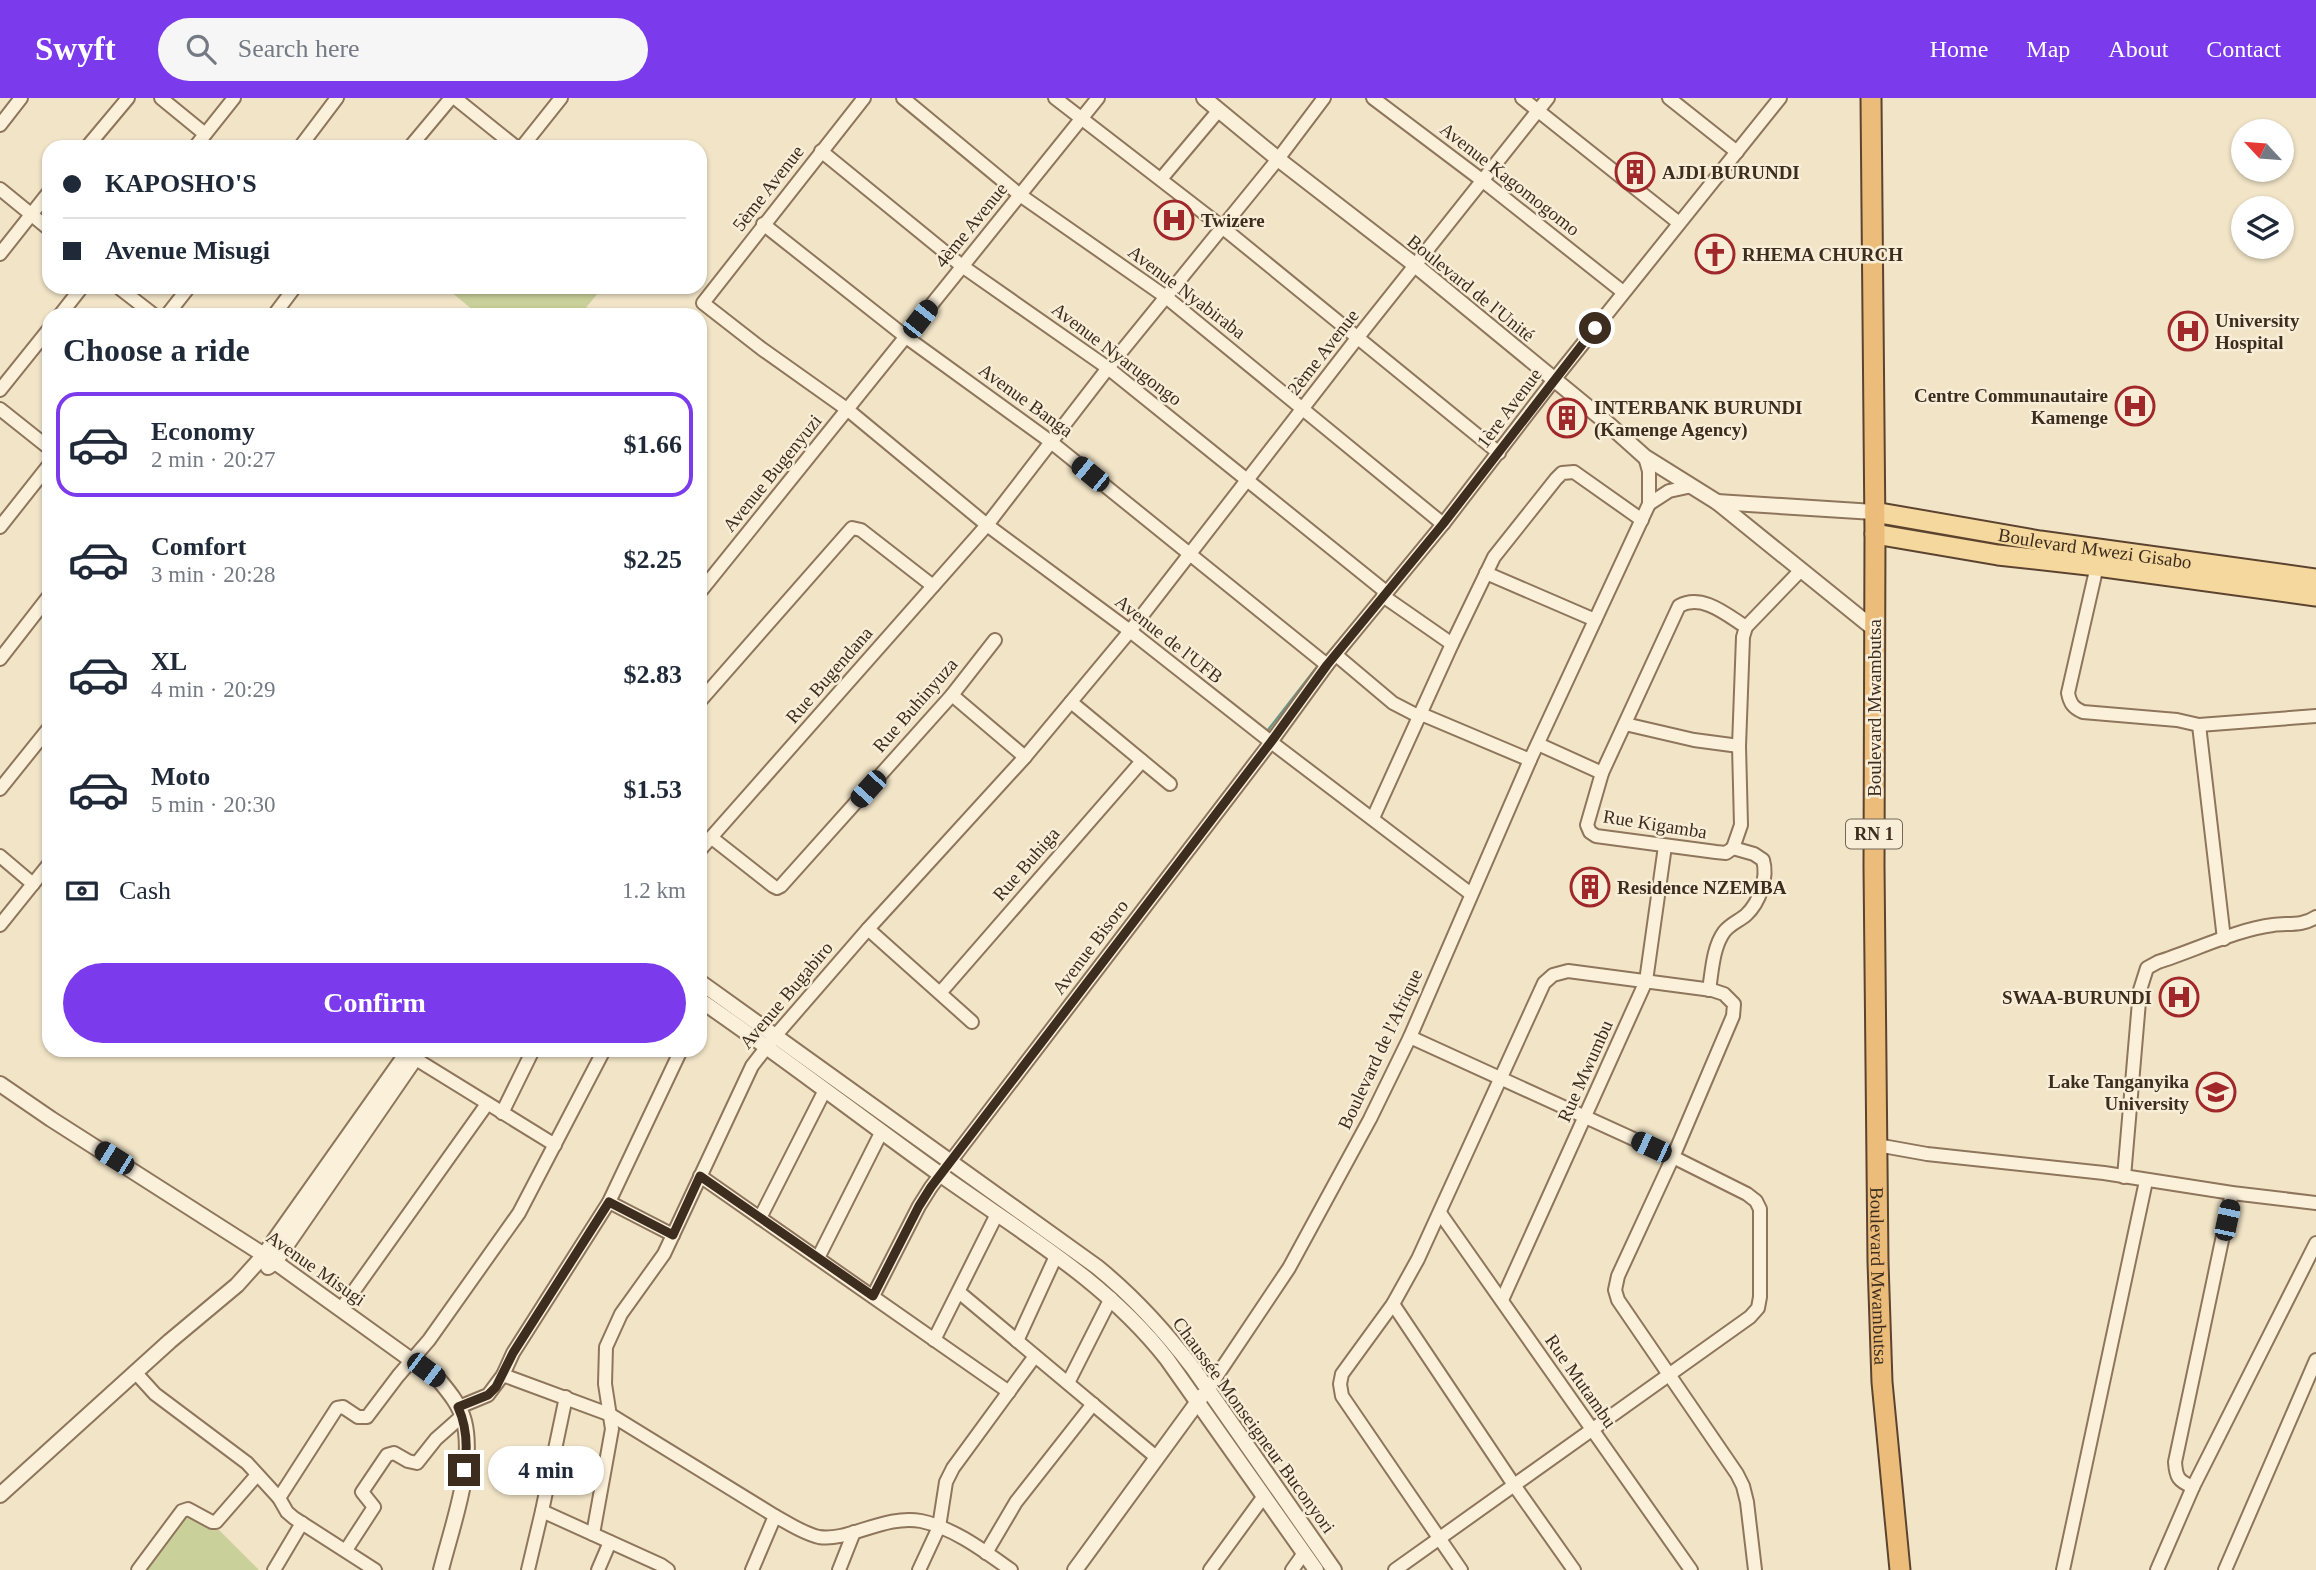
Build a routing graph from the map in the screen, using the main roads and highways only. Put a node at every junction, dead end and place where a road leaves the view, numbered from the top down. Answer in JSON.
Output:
{"nodes":[{"id":1,"x":1871,"y":98,"type":"edge"},
{"id":2,"x":1874,"y":512,"type":"junction"},
{"id":3,"x":1875,"y":534,"type":"junction"},
{"id":4,"x":2316,"y":579,"type":"edge"},
{"id":5,"x":2290,"y":584,"type":"junction"},
{"id":6,"x":2316,"y":596,"type":"edge"},
{"id":7,"x":1899,"y":1570,"type":"edge"}],
"edges":[{"from":1,"to":2,"type":"highway","name":"Boulevard Mwambutsa","number":"RN 1"},
{"from":2,"to":3,"type":"highway","name":"Boulevard Mwambutsa","number":"RN 1"},
{"from":2,"to":5,"type":"main road","name":"Boulevard Mwezi Gisabo"},
{"from":3,"to":5,"type":"main road","name":"Boulevard Mwezi Gisabo"},
{"from":3,"to":7,"type":"highway","name":"Boulevard Mwambutsa","number":"RN 1"},
{"from":4,"to":5,"type":"main road","name":"Boulevard Mwezi Gisabo"},
{"from":5,"to":6,"type":"main road","name":"Boulevard Mwezi Gisabo"}]}
